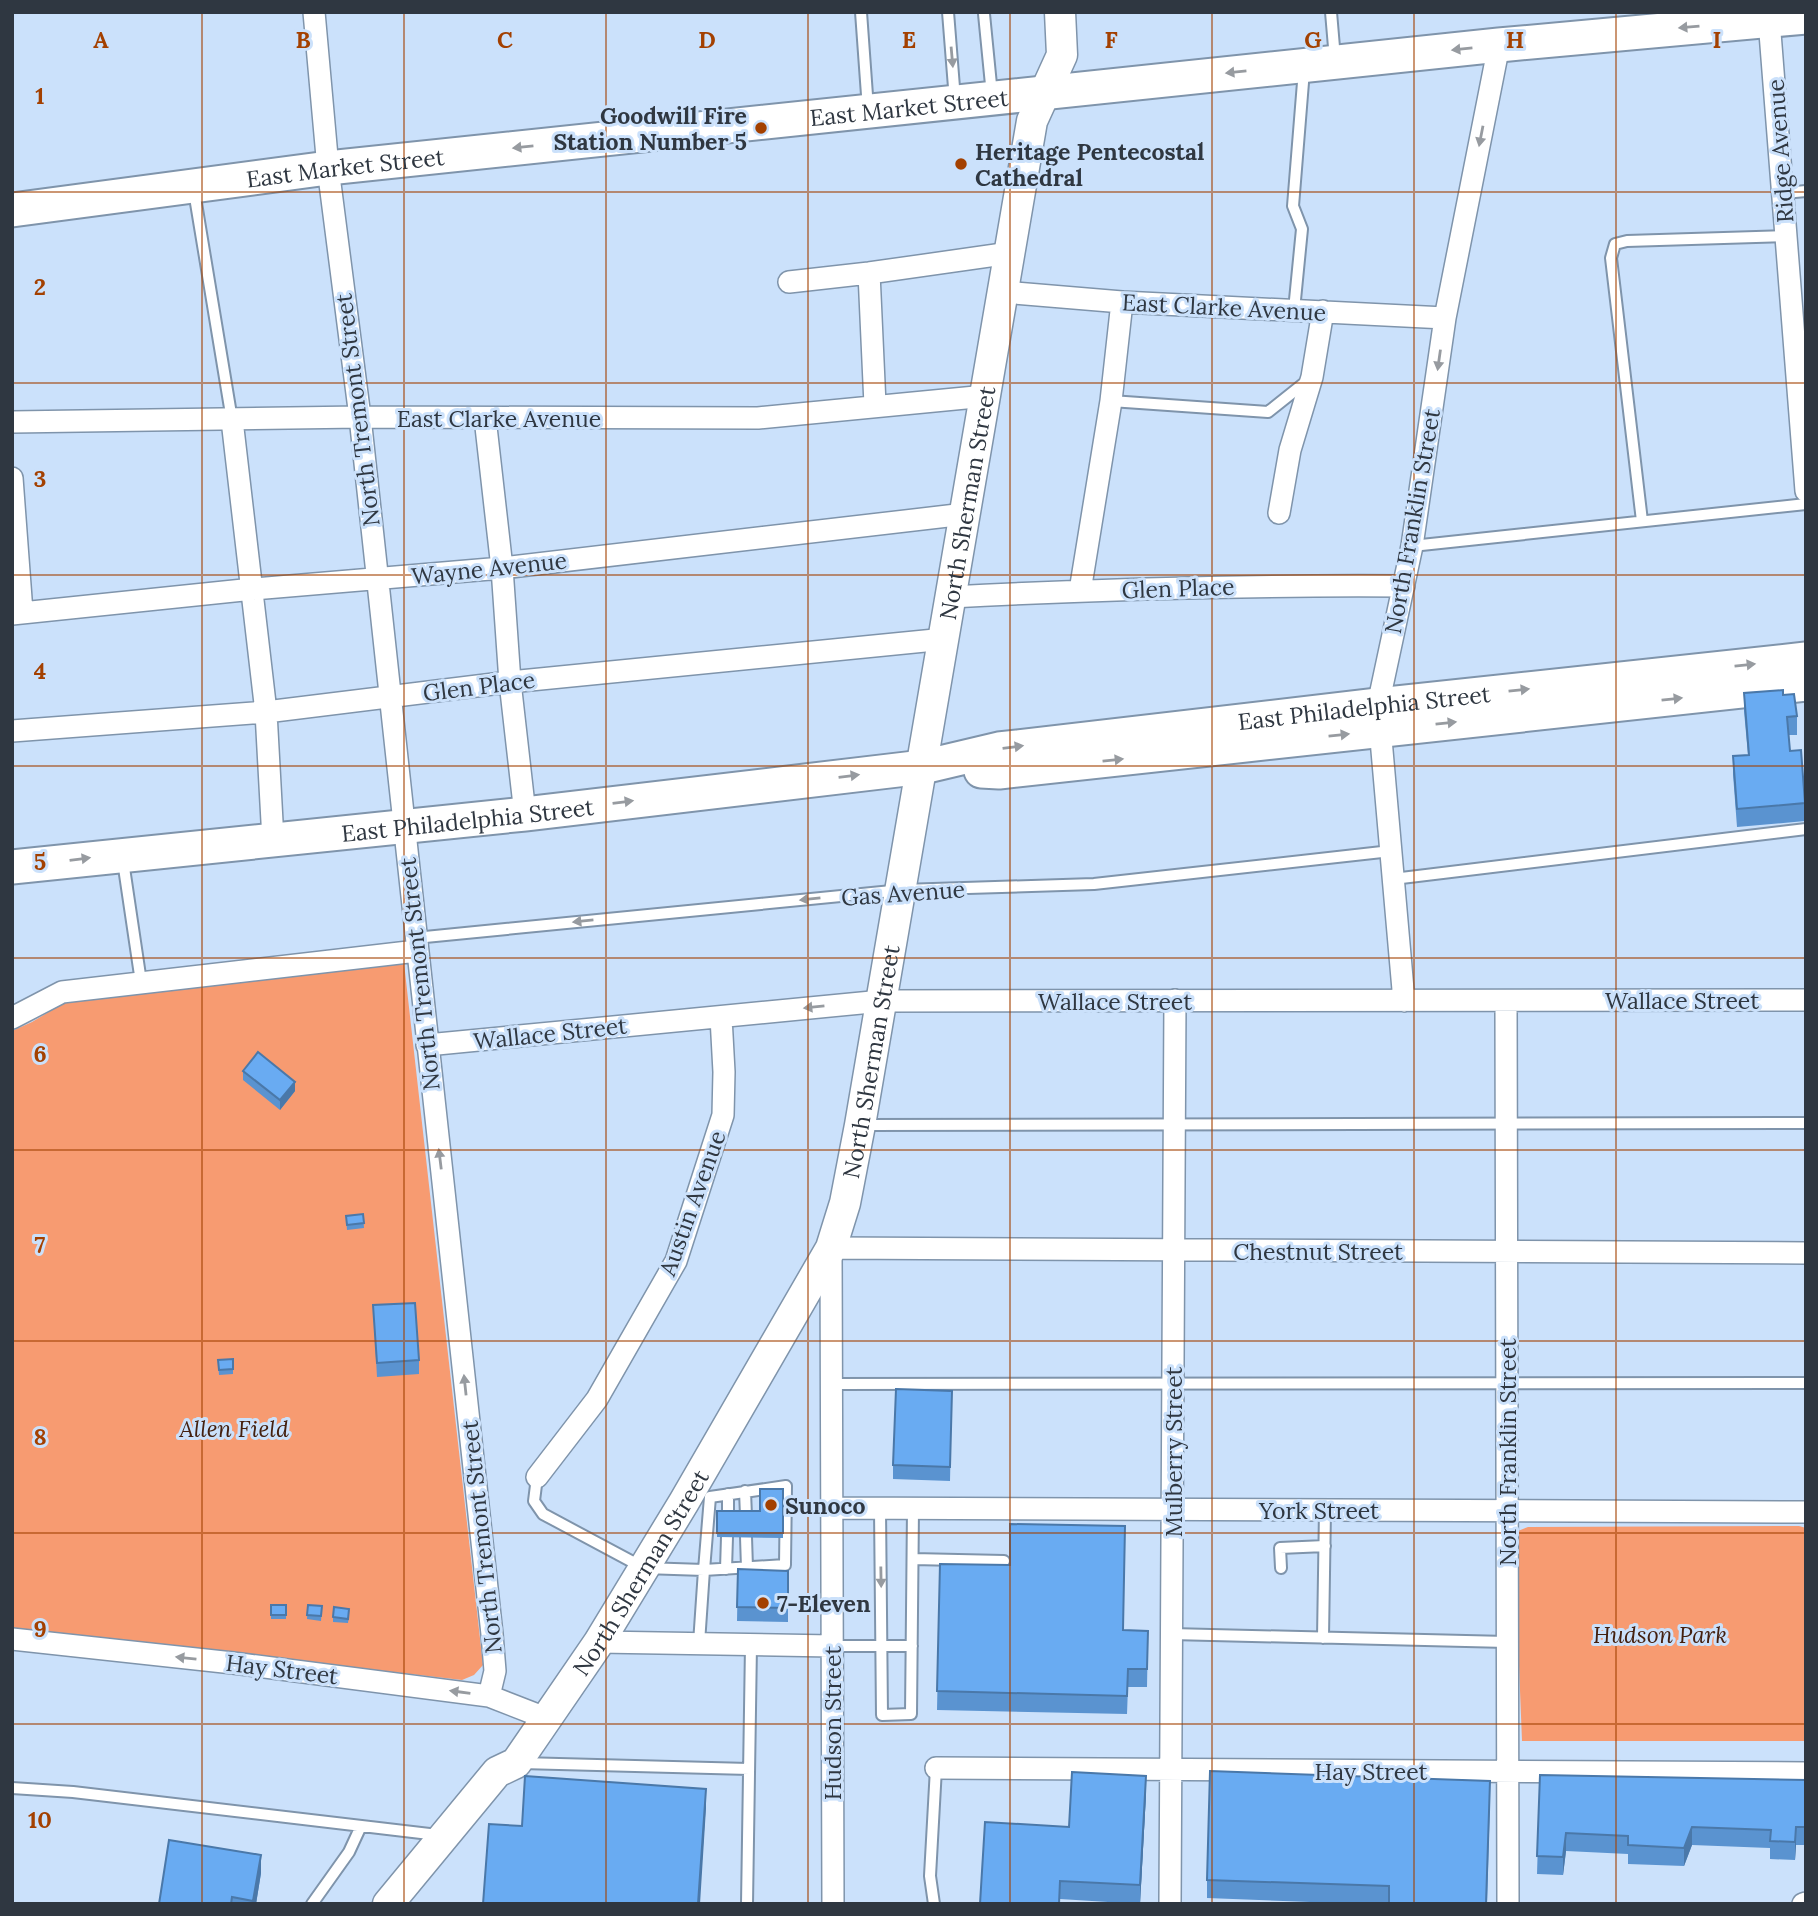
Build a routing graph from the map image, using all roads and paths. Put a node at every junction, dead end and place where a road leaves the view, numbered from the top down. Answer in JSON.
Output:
{"nodes":[{"id":1,"x":314,"y":12,"type":"edge"},
{"id":2,"x":861,"y":12,"type":"edge"},
{"id":3,"x":948,"y":12,"type":"edge"},
{"id":4,"x":1060,"y":12,"type":"edge"},
{"id":5,"x":1331,"y":12,"type":"edge"},
{"id":6,"x":988,"y":14,"type":"edge"},
{"id":7,"x":1806,"y":17,"type":"edge"},
{"id":8,"x":1769,"y":20,"type":"junction"},
{"id":9,"x":1499,"y":45,"type":"junction"},
{"id":10,"x":1319,"y":63,"type":"junction"},
{"id":11,"x":1045,"y":92,"type":"junction"},
{"id":12,"x":992,"y":98,"type":"junction"},
{"id":13,"x":956,"y":102,"type":"junction"},
{"id":14,"x":868,"y":111,"type":"junction"},
{"id":15,"x":328,"y":167,"type":"junction"},
{"id":16,"x":193,"y":187,"type":"junction"},
{"id":17,"x":1806,"y":191,"type":"edge"},
{"id":18,"x":1784,"y":194,"type":"junction"},
{"id":19,"x":12,"y":210,"type":"edge"},
{"id":20,"x":1786,"y":236,"type":"junction"},
{"id":21,"x":1010,"y":253,"type":"junction"},
{"id":22,"x":869,"y":273,"type":"junction"},
{"id":23,"x":789,"y":282,"type":"dead end"},
{"id":24,"x":1003,"y":292,"type":"junction"},
{"id":25,"x":1122,"y":302,"type":"junction"},
{"id":26,"x":1294,"y":310,"type":"junction"},
{"id":27,"x":1323,"y":311,"type":"junction"},
{"id":28,"x":1445,"y":318,"type":"junction"},
{"id":29,"x":1312,"y":377,"type":"junction"},
{"id":30,"x":986,"y":396,"type":"junction"},
{"id":31,"x":1111,"y":401,"type":"junction"},
{"id":32,"x":875,"y":405,"type":"junction"},
{"id":33,"x":360,"y":417,"type":"junction"},
{"id":34,"x":485,"y":418,"type":"junction"},
{"id":35,"x":232,"y":420,"type":"junction"},
{"id":36,"x":12,"y":422,"type":"edge"},
{"id":37,"x":12,"y":478,"type":"edge"},
{"id":38,"x":1806,"y":491,"type":"edge"},
{"id":39,"x":1806,"y":504,"type":"edge"},
{"id":40,"x":1279,"y":513,"type":"dead end"},
{"id":41,"x":965,"y":514,"type":"junction"},
{"id":42,"x":1642,"y":521,"type":"junction"},
{"id":43,"x":1412,"y":546,"type":"junction"},
{"id":44,"x":502,"y":568,"type":"junction"},
{"id":45,"x":376,"y":579,"type":"junction"},
{"id":46,"x":1404,"y":586,"type":"junction"},
{"id":47,"x":253,"y":589,"type":"junction"},
{"id":48,"x":1080,"y":591,"type":"junction"},
{"id":49,"x":951,"y":597,"type":"junction"},
{"id":50,"x":17,"y":613,"type":"edge"},
{"id":51,"x":945,"y":639,"type":"junction"},
{"id":52,"x":1806,"y":659,"type":"edge"},
{"id":53,"x":510,"y":682,"type":"junction"},
{"id":54,"x":1806,"y":684,"type":"edge"},
{"id":55,"x":390,"y":697,"type":"junction"},
{"id":56,"x":266,"y":712,"type":"junction"},
{"id":57,"x":1378,"y":718,"type":"junction"},
{"id":58,"x":12,"y":731,"type":"edge"},
{"id":59,"x":923,"y":768,"type":"junction"},
{"id":60,"x":525,"y":814,"type":"junction"},
{"id":61,"x":403,"y":827,"type":"junction"},
{"id":62,"x":1806,"y":829,"type":"edge"},
{"id":63,"x":273,"y":840,"type":"junction"},
{"id":64,"x":1391,"y":851,"type":"junction"},
{"id":65,"x":122,"y":854,"type":"junction"},
{"id":66,"x":12,"y":867,"type":"edge"},
{"id":67,"x":1393,"y":879,"type":"junction"},
{"id":68,"x":902,"y":890,"type":"junction"},
{"id":69,"x":416,"y":945,"type":"junction"},
{"id":70,"x":141,"y":982,"type":"junction"},
{"id":71,"x":1175,"y":1000,"type":"junction"},
{"id":72,"x":1404,"y":1000,"type":"junction"},
{"id":73,"x":1506,"y":1000,"type":"junction"},
{"id":74,"x":1806,"y":1000,"type":"edge"},
{"id":75,"x":882,"y":1001,"type":"junction"},
{"id":76,"x":721,"y":1017,"type":"junction"},
{"id":77,"x":12,"y":1018,"type":"edge"},
{"id":78,"x":427,"y":1045,"type":"junction"},
{"id":79,"x":1806,"y":1123,"type":"edge"},
{"id":80,"x":1175,"y":1124,"type":"junction"},
{"id":81,"x":1506,"y":1124,"type":"junction"},
{"id":82,"x":860,"y":1125,"type":"junction"},
{"id":83,"x":831,"y":1248,"type":"junction"},
{"id":84,"x":1174,"y":1250,"type":"junction"},
{"id":85,"x":1507,"y":1252,"type":"junction"},
{"id":86,"x":1806,"y":1253,"type":"edge"},
{"id":87,"x":1806,"y":1383,"type":"edge"},
{"id":88,"x":831,"y":1384,"type":"junction"},
{"id":89,"x":1173,"y":1384,"type":"junction"},
{"id":90,"x":1507,"y":1384,"type":"junction"},
{"id":91,"x":537,"y":1478,"type":"joint"},
{"id":92,"x":745,"y":1491,"type":"junction"},
{"id":93,"x":728,"y":1494,"type":"junction"},
{"id":94,"x":697,"y":1499,"type":"junction"},
{"id":95,"x":832,"y":1508,"type":"junction"},
{"id":96,"x":880,"y":1509,"type":"junction"},
{"id":97,"x":914,"y":1509,"type":"junction"},
{"id":98,"x":1172,"y":1509,"type":"junction"},
{"id":99,"x":1325,"y":1510,"type":"junction"},
{"id":100,"x":1507,"y":1511,"type":"junction"},
{"id":101,"x":1806,"y":1512,"type":"edge"},
{"id":102,"x":728,"y":1516,"type":"edge"},
{"id":103,"x":747,"y":1516,"type":"edge"},
{"id":104,"x":727,"y":1537,"type":"edge"},
{"id":105,"x":746,"y":1537,"type":"edge"},
{"id":106,"x":1325,"y":1546,"type":"junction"},
{"id":107,"x":913,"y":1559,"type":"junction"},
{"id":108,"x":1004,"y":1560,"type":"dead end"},
{"id":109,"x":645,"y":1568,"type":"junction"},
{"id":110,"x":747,"y":1568,"type":"junction"},
{"id":111,"x":1281,"y":1568,"type":"dead end"},
{"id":112,"x":726,"y":1569,"type":"junction"},
{"id":113,"x":704,"y":1570,"type":"junction"},
{"id":114,"x":1171,"y":1634,"type":"junction"},
{"id":115,"x":1323,"y":1638,"type":"junction"},
{"id":116,"x":12,"y":1639,"type":"edge"},
{"id":117,"x":599,"y":1642,"type":"junction"},
{"id":118,"x":1507,"y":1642,"type":"junction"},
{"id":119,"x":699,"y":1643,"type":"junction"},
{"id":120,"x":751,"y":1645,"type":"junction"},
{"id":121,"x":832,"y":1646,"type":"junction"},
{"id":122,"x":882,"y":1646,"type":"junction"},
{"id":123,"x":912,"y":1646,"type":"junction"},
{"id":124,"x":489,"y":1696,"type":"junction"},
{"id":125,"x":548,"y":1719,"type":"junction"},
{"id":126,"x":516,"y":1763,"type":"junction"},
{"id":127,"x":936,"y":1768,"type":"joint"},
{"id":128,"x":749,"y":1769,"type":"junction"},
{"id":129,"x":1171,"y":1770,"type":"junction"},
{"id":130,"x":1508,"y":1771,"type":"junction"},
{"id":131,"x":1806,"y":1773,"type":"edge"},
{"id":132,"x":12,"y":1788,"type":"edge"},
{"id":133,"x":361,"y":1826,"type":"junction"},
{"id":134,"x":444,"y":1836,"type":"junction"},
{"id":135,"x":312,"y":1904,"type":"edge"},
{"id":136,"x":388,"y":1904,"type":"edge"},
{"id":137,"x":747,"y":1904,"type":"edge"},
{"id":138,"x":833,"y":1904,"type":"edge"},
{"id":139,"x":934,"y":1904,"type":"edge"},
{"id":140,"x":1170,"y":1904,"type":"edge"},
{"id":141,"x":1508,"y":1904,"type":"edge"}],
"edges":[{"from":1,"to":15,"type":"street","name":"North Tremont Street"},
{"from":2,"to":14,"type":"lane"},
{"from":3,"to":13,"type":"lane","one_way":true},
{"from":4,"to":11,"type":"main road","name":"North Sherman Street"},
{"from":5,"to":10,"type":"lane"},
{"from":6,"to":12,"type":"lane"},
{"from":7,"to":8,"type":"main road","name":"East Market Street"},
{"from":8,"to":9,"type":"main road","name":"East Market Street","one_way":true},
{"from":8,"to":18,"type":"street","name":"Ridge Avenue"},
{"from":9,"to":10,"type":"main road","name":"East Market Street","one_way":true},
{"from":9,"to":28,"type":"street","name":"North Franklin Street","one_way":true},
{"from":10,"to":11,"type":"main road","name":"East Market Street","one_way":true},
{"from":10,"to":26,"type":"lane"},
{"from":11,"to":12,"type":"main road","name":"East Market Street"},
{"from":11,"to":21,"type":"main road","name":"North Sherman Street"},
{"from":12,"to":13,"type":"main road","name":"East Market Street"},
{"from":13,"to":14,"type":"main road","name":"East Market Street"},
{"from":14,"to":15,"type":"main road","name":"East Market Street","one_way":true},
{"from":15,"to":16,"type":"main road","name":"East Market Street"},
{"from":15,"to":33,"type":"street","name":"North Tremont Street"},
{"from":16,"to":19,"type":"main road","name":"East Market Street"},
{"from":16,"to":35,"type":"lane"},
{"from":17,"to":18,"type":"lane"},
{"from":18,"to":20,"type":"street","name":"Ridge Avenue"},
{"from":20,"to":38,"type":"street","name":"Ridge Avenue"},
{"from":20,"to":42,"type":"lane"},
{"from":21,"to":22,"type":"street"},
{"from":21,"to":24,"type":"main road","name":"North Sherman Street"},
{"from":22,"to":23,"type":"street"},
{"from":22,"to":32,"type":"street"},
{"from":24,"to":25,"type":"street","name":"East Clarke Avenue"},
{"from":24,"to":30,"type":"main road","name":"North Sherman Street"},
{"from":25,"to":26,"type":"street","name":"East Clarke Avenue"},
{"from":25,"to":31,"type":"street"},
{"from":26,"to":27,"type":"street","name":"East Clarke Avenue"},
{"from":27,"to":28,"type":"street","name":"East Clarke Avenue"},
{"from":27,"to":29,"type":"street"},
{"from":28,"to":43,"type":"street","name":"North Franklin Street","one_way":true},
{"from":29,"to":31,"type":"lane"},
{"from":29,"to":40,"type":"street"},
{"from":30,"to":32,"type":"street","name":"East Clarke Avenue"},
{"from":30,"to":41,"type":"main road","name":"North Sherman Street"},
{"from":31,"to":48,"type":"street"},
{"from":32,"to":34,"type":"street","name":"East Clarke Avenue"},
{"from":33,"to":34,"type":"street","name":"East Clarke Avenue"},
{"from":33,"to":35,"type":"street","name":"East Clarke Avenue"},
{"from":33,"to":45,"type":"street","name":"North Tremont Street"},
{"from":34,"to":44,"type":"street"},
{"from":35,"to":36,"type":"street","name":"East Clarke Avenue"},
{"from":35,"to":47,"type":"street"},
{"from":37,"to":50,"type":"street"},
{"from":39,"to":42,"type":"lane"},
{"from":41,"to":44,"type":"street","name":"Wayne Avenue"},
{"from":41,"to":49,"type":"main road","name":"North Sherman Street"},
{"from":42,"to":43,"type":"lane"},
{"from":43,"to":46,"type":"street","name":"North Franklin Street"},
{"from":44,"to":45,"type":"street","name":"Wayne Avenue"},
{"from":44,"to":53,"type":"street"},
{"from":45,"to":47,"type":"street","name":"Wayne Avenue"},
{"from":45,"to":55,"type":"street","name":"North Tremont Street"},
{"from":46,"to":48,"type":"street","name":"Glen Place"},
{"from":46,"to":57,"type":"street","name":"North Franklin Street"},
{"from":47,"to":50,"type":"street","name":"Wayne Avenue"},
{"from":47,"to":56,"type":"street"},
{"from":48,"to":49,"type":"street","name":"Glen Place"},
{"from":49,"to":51,"type":"main road","name":"North Sherman Street"},
{"from":51,"to":53,"type":"street","name":"Glen Place"},
{"from":51,"to":59,"type":"main road","name":"North Sherman Street"},
{"from":57,"to":52,"type":"main road","name":"East Philadelphia Street","one_way":true},
{"from":53,"to":55,"type":"street","name":"Glen Place"},
{"from":53,"to":60,"type":"street"},
{"from":57,"to":54,"type":"main road","name":"East Philadelphia Street","one_way":true},
{"from":55,"to":56,"type":"street","name":"Glen Place"},
{"from":55,"to":61,"type":"street","name":"North Tremont Street"},
{"from":56,"to":58,"type":"street","name":"Glen Place"},
{"from":56,"to":63,"type":"street"},
{"from":59,"to":57,"type":"main road","name":"East Philadelphia Street","one_way":true},
{"from":57,"to":64,"type":"street","name":"North Franklin Street"},
{"from":60,"to":59,"type":"main road","name":"East Philadelphia Street","one_way":true},
{"from":59,"to":68,"type":"main road","name":"North Sherman Street"},
{"from":60,"to":61,"type":"main road","name":"East Philadelphia Street"},
{"from":61,"to":63,"type":"main road","name":"East Philadelphia Street"},
{"from":61,"to":69,"type":"street","name":"North Tremont Street"},
{"from":62,"to":67,"type":"lane"},
{"from":63,"to":65,"type":"main road","name":"East Philadelphia Street"},
{"from":64,"to":67,"type":"street","name":"North Franklin Street"},
{"from":64,"to":68,"type":"lane","name":"Gas Avenue"},
{"from":66,"to":65,"type":"main road","name":"East Philadelphia Street","one_way":true},
{"from":65,"to":70,"type":"lane"},
{"from":67,"to":72,"type":"street","name":"North Franklin Street"},
{"from":68,"to":69,"type":"lane","name":"Gas Avenue","one_way":true},
{"from":68,"to":75,"type":"main road","name":"North Sherman Street"},
{"from":69,"to":70,"type":"street","name":"Gas Avenue"},
{"from":69,"to":78,"type":"street","name":"North Tremont Street"},
{"from":70,"to":77,"type":"street","name":"Gas Avenue"},
{"from":71,"to":72,"type":"street","name":"Wallace Street"},
{"from":71,"to":75,"type":"street","name":"Wallace Street"},
{"from":71,"to":80,"type":"street","name":"Mulberry Street"},
{"from":72,"to":73,"type":"street","name":"Wallace Street"},
{"from":73,"to":74,"type":"street","name":"Wallace Street"},
{"from":73,"to":81,"type":"street","name":"North Franklin Street"},
{"from":75,"to":76,"type":"street","name":"Wallace Street","one_way":true},
{"from":75,"to":82,"type":"main road","name":"North Sherman Street"},
{"from":76,"to":78,"type":"street","name":"Wallace Street"},
{"from":76,"to":91,"type":"street","name":"Austin Avenue"},
{"from":124,"to":78,"type":"street","name":"North Tremont Street","one_way":true},
{"from":79,"to":81,"type":"lane"},
{"from":80,"to":81,"type":"lane"},
{"from":80,"to":82,"type":"lane"},
{"from":80,"to":84,"type":"street","name":"Mulberry Street"},
{"from":81,"to":85,"type":"street","name":"North Franklin Street"},
{"from":82,"to":83,"type":"main road","name":"North Sherman Street"},
{"from":83,"to":84,"type":"street","name":"Chestnut Street"},
{"from":83,"to":88,"type":"street","name":"Hudson Street"},
{"from":83,"to":94,"type":"main road","name":"North Sherman Street"},
{"from":84,"to":85,"type":"street","name":"Chestnut Street"},
{"from":84,"to":89,"type":"street","name":"Mulberry Street"},
{"from":85,"to":86,"type":"street","name":"Chestnut Street"},
{"from":85,"to":90,"type":"street","name":"North Franklin Street"},
{"from":87,"to":90,"type":"lane"},
{"from":88,"to":89,"type":"lane"},
{"from":88,"to":95,"type":"street","name":"Hudson Street"},
{"from":89,"to":90,"type":"lane"},
{"from":89,"to":98,"type":"street","name":"Mulberry Street"},
{"from":90,"to":100,"type":"street","name":"North Franklin Street"},
{"from":91,"to":109,"type":"lane"},
{"from":92,"to":93,"type":"lane"},
{"from":92,"to":103,"type":"lane"},
{"from":92,"to":110,"type":"lane"},
{"from":93,"to":94,"type":"lane"},
{"from":93,"to":102,"type":"lane"},
{"from":94,"to":109,"type":"main road","name":"North Sherman Street"},
{"from":94,"to":113,"type":"lane"},
{"from":95,"to":96,"type":"street","name":"York Street"},
{"from":95,"to":121,"type":"street","name":"Hudson Street"},
{"from":96,"to":97,"type":"street","name":"York Street"},
{"from":96,"to":122,"type":"lane","one_way":true},
{"from":97,"to":98,"type":"street","name":"York Street"},
{"from":97,"to":107,"type":"lane"},
{"from":98,"to":99,"type":"street","name":"York Street"},
{"from":98,"to":114,"type":"street","name":"Mulberry Street"},
{"from":99,"to":100,"type":"street","name":"York Street"},
{"from":99,"to":106,"type":"lane"},
{"from":100,"to":101,"type":"street","name":"York Street"},
{"from":100,"to":118,"type":"street","name":"North Franklin Street"},
{"from":104,"to":112,"type":"lane"},
{"from":105,"to":110,"type":"lane"},
{"from":106,"to":111,"type":"lane"},
{"from":106,"to":115,"type":"lane"},
{"from":107,"to":108,"type":"lane"},
{"from":107,"to":123,"type":"lane"},
{"from":109,"to":113,"type":"lane"},
{"from":109,"to":117,"type":"main road","name":"North Sherman Street"},
{"from":110,"to":112,"type":"lane"},
{"from":112,"to":113,"type":"lane"},
{"from":113,"to":119,"type":"lane"},
{"from":114,"to":115,"type":"lane"},
{"from":114,"to":129,"type":"street","name":"Mulberry Street"},
{"from":115,"to":118,"type":"lane"},
{"from":124,"to":116,"type":"street","name":"Hay Street","one_way":true},
{"from":117,"to":119,"type":"street"},
{"from":117,"to":125,"type":"main road","name":"North Sherman Street"},
{"from":118,"to":130,"type":"street","name":"North Franklin Street"},
{"from":119,"to":120,"type":"street"},
{"from":120,"to":121,"type":"street"},
{"from":120,"to":128,"type":"lane"},
{"from":121,"to":122,"type":"lane"},
{"from":121,"to":138,"type":"street","name":"Hudson Street"},
{"from":122,"to":123,"type":"lane"},
{"from":122,"to":123,"type":"lane"},
{"from":124,"to":125,"type":"street","name":"Hay Street"},
{"from":125,"to":126,"type":"main road","name":"North Sherman Street"},
{"from":126,"to":128,"type":"lane"},
{"from":126,"to":134,"type":"main road","name":"North Sherman Street"},
{"from":127,"to":129,"type":"street","name":"Hay Street"},
{"from":127,"to":139,"type":"lane"},
{"from":128,"to":137,"type":"lane"},
{"from":129,"to":130,"type":"street","name":"Hay Street"},
{"from":129,"to":140,"type":"street","name":"Mulberry Street"},
{"from":130,"to":131,"type":"street","name":"Hay Street"},
{"from":130,"to":141,"type":"street","name":"North Franklin Street"},
{"from":132,"to":133,"type":"lane"},
{"from":133,"to":134,"type":"lane"},
{"from":133,"to":135,"type":"lane"},
{"from":134,"to":136,"type":"main road","name":"North Sherman Street"}]}
